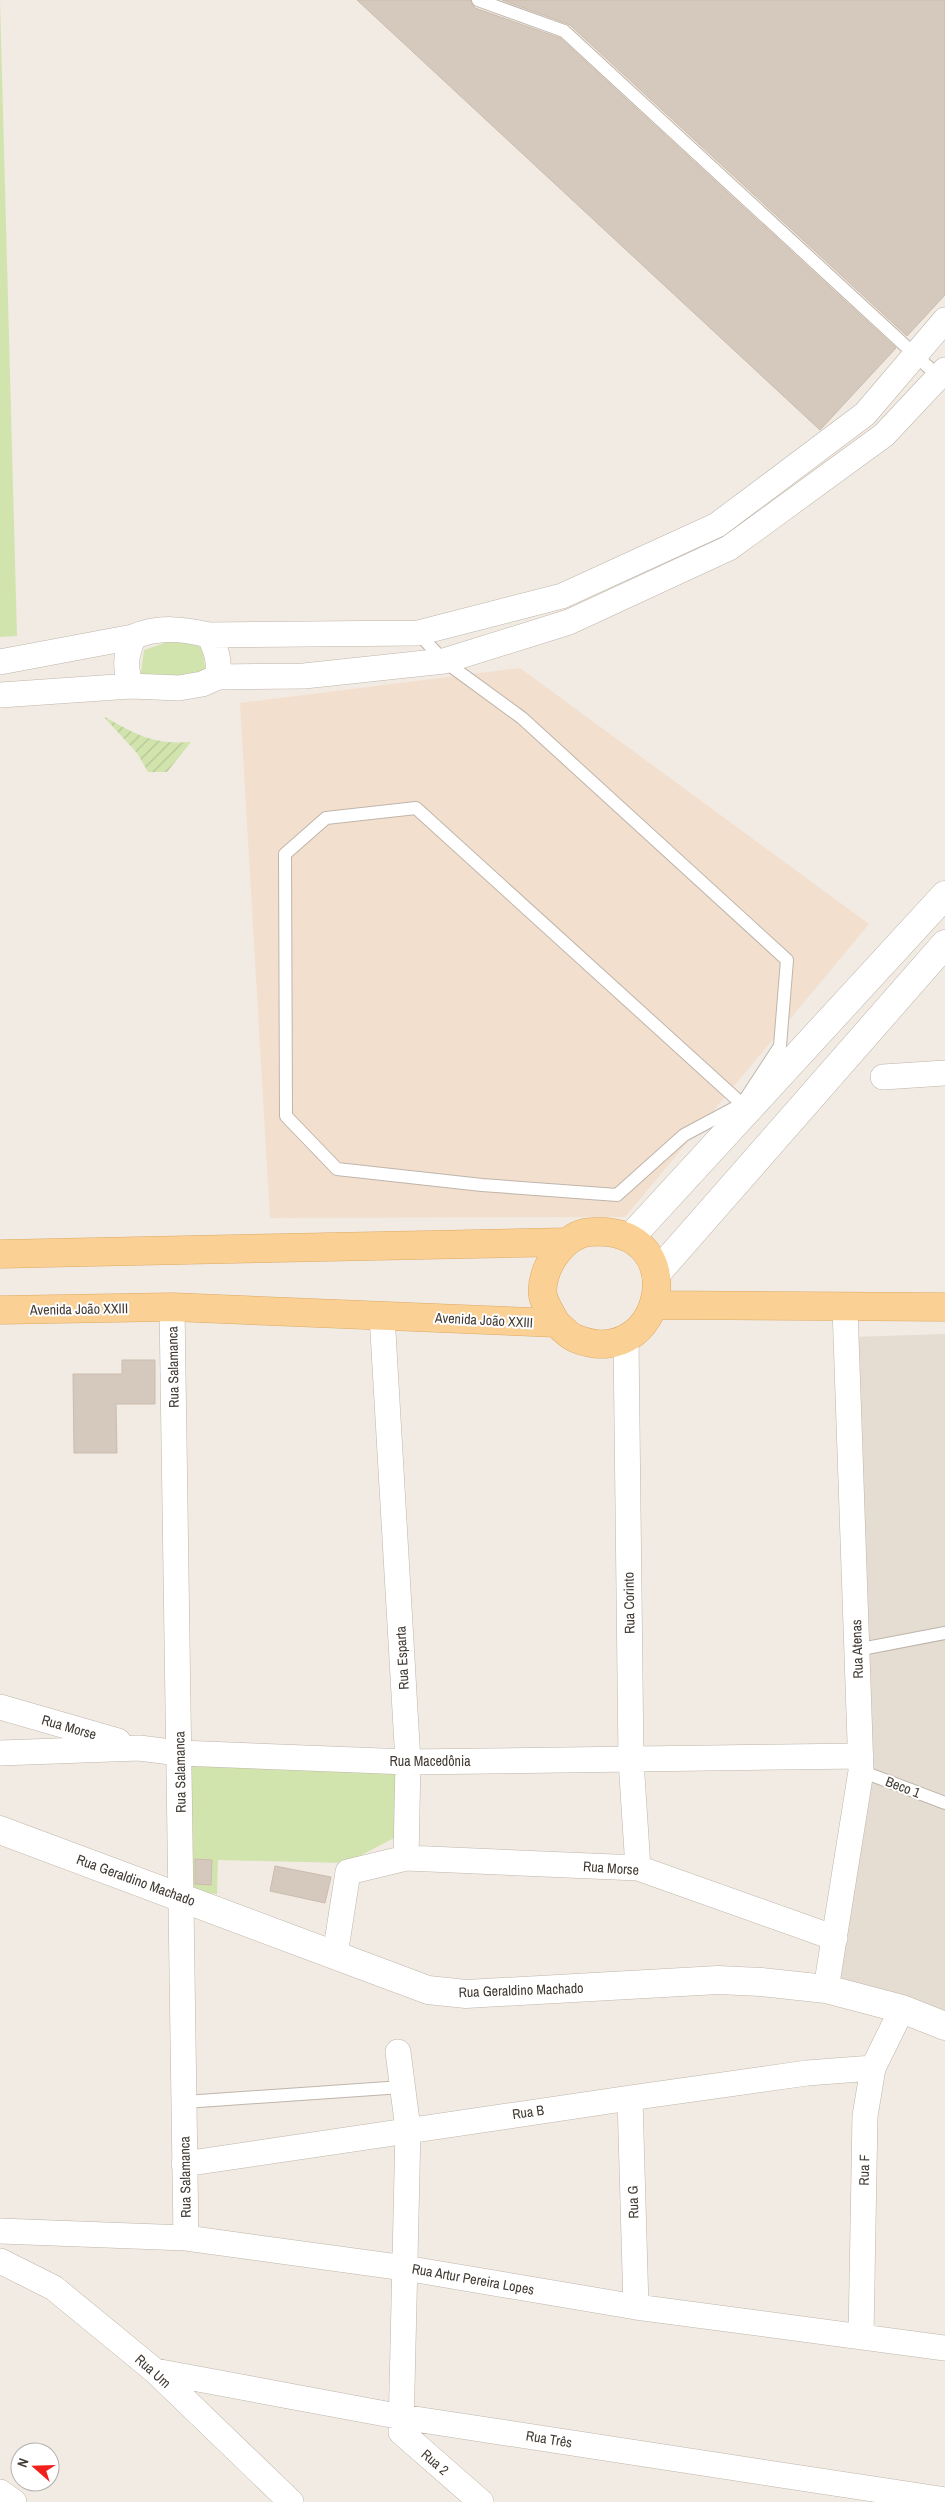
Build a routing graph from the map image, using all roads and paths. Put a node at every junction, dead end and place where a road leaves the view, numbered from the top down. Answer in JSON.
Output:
{"nodes":[{"id":1,"x":478,"y":0,"type":"edge"},
{"id":2,"x":945,"y":320,"type":"edge"},
{"id":3,"x":916,"y":355,"type":"junction"},
{"id":4,"x":942,"y":373,"type":"edge"},
{"id":5,"x":717,"y":525,"type":"junction"},
{"id":6,"x":729,"y":548,"type":"junction"},
{"id":7,"x":418,"y":633,"type":"junction"},
{"id":8,"x":209,"y":635,"type":"junction"},
{"id":9,"x":133,"y":636,"type":"junction"},
{"id":10,"x":444,"y":661,"type":"junction"},
{"id":11,"x":0,"y":662,"type":"edge"},
{"id":12,"x":218,"y":677,"type":"junction"},
{"id":13,"x":131,"y":686,"type":"junction"},
{"id":14,"x":0,"y":694,"type":"edge"},
{"id":15,"x":945,"y":895,"type":"edge"},
{"id":16,"x":945,"y":944,"type":"edge"},
{"id":17,"x":945,"y":1073,"type":"edge"},
{"id":18,"x":883,"y":1077,"type":"dead end"},
{"id":19,"x":742,"y":1104,"type":"junction"},
{"id":20,"x":630,"y":1238,"type":"junction"},
{"id":21,"x":566,"y":1242,"type":"junction"},
{"id":22,"x":0,"y":1254,"type":"edge"},
{"id":23,"x":656,"y":1274,"type":"junction"},
{"id":24,"x":655,"y":1305,"type":"junction"},
{"id":25,"x":172,"y":1307,"type":"junction"},
{"id":26,"x":846,"y":1307,"type":"junction"},
{"id":27,"x":945,"y":1308,"type":"edge"},
{"id":28,"x":0,"y":1310,"type":"edge"},
{"id":29,"x":382,"y":1315,"type":"junction"},
{"id":30,"x":556,"y":1323,"type":"junction"},
{"id":31,"x":626,"y":1339,"type":"junction"},
{"id":32,"x":945,"y":1633,"type":"edge"},
{"id":33,"x":856,"y":1650,"type":"junction"},
{"id":34,"x":0,"y":1707,"type":"edge"},
{"id":35,"x":139,"y":1748,"type":"junction"},
{"id":36,"x":0,"y":1753,"type":"edge"},
{"id":37,"x":179,"y":1753,"type":"junction"},
{"id":38,"x":631,"y":1760,"type":"junction"},
{"id":39,"x":408,"y":1762,"type":"junction"},
{"id":40,"x":861,"y":1764,"type":"junction"},
{"id":41,"x":945,"y":1803,"type":"edge"},
{"id":42,"x":0,"y":1830,"type":"edge"},
{"id":43,"x":406,"y":1858,"type":"junction"},
{"id":44,"x":638,"y":1868,"type":"junction"},
{"id":45,"x":182,"y":1898,"type":"junction"},
{"id":46,"x":835,"y":1938,"type":"junction"},
{"id":47,"x":335,"y":1955,"type":"junction"},
{"id":48,"x":826,"y":1989,"type":"junction"},
{"id":49,"x":902,"y":2009,"type":"junction"},
{"id":50,"x":945,"y":2026,"type":"edge"},
{"id":51,"x":398,"y":2052,"type":"dead end"},
{"id":52,"x":873,"y":2068,"type":"junction"},
{"id":53,"x":402,"y":2087,"type":"junction"},
{"id":54,"x":630,"y":2098,"type":"junction"},
{"id":55,"x":184,"y":2102,"type":"junction"},
{"id":56,"x":408,"y":2129,"type":"junction"},
{"id":57,"x":184,"y":2164,"type":"junction"},
{"id":58,"x":0,"y":2231,"type":"edge"},
{"id":59,"x":186,"y":2238,"type":"junction"},
{"id":60,"x":0,"y":2261,"type":"edge"},
{"id":61,"x":405,"y":2268,"type":"junction"},
{"id":62,"x":636,"y":2307,"type":"junction"},
{"id":63,"x":861,"y":2337,"type":"junction"},
{"id":64,"x":945,"y":2348,"type":"edge"},
{"id":65,"x":155,"y":2371,"type":"junction"},
{"id":66,"x":402,"y":2417,"type":"junction"},
{"id":67,"x":0,"y":2492,"type":"edge"},
{"id":68,"x":945,"y":2500,"type":"edge"},
{"id":69,"x":14,"y":2502,"type":"edge"},
{"id":70,"x":291,"y":2502,"type":"edge"},
{"id":71,"x":481,"y":2502,"type":"edge"}],
"edges":[{"from":1,"to":3,"type":"lane"},
{"from":2,"to":3,"type":"street"},
{"from":3,"to":4,"type":"lane"},
{"from":3,"to":5,"type":"street"},
{"from":4,"to":6,"type":"street"},
{"from":5,"to":6,"type":"street"},
{"from":5,"to":7,"type":"street"},
{"from":6,"to":10,"type":"street"},
{"from":7,"to":8,"type":"street"},
{"from":7,"to":10,"type":"lane"},
{"from":8,"to":9,"type":"street"},
{"from":8,"to":12,"type":"street"},
{"from":9,"to":11,"type":"street"},
{"from":9,"to":13,"type":"street"},
{"from":10,"to":12,"type":"street"},
{"from":10,"to":19,"type":"lane"},
{"from":12,"to":13,"type":"street"},
{"from":13,"to":14,"type":"street"},
{"from":15,"to":20,"type":"street"},
{"from":16,"to":23,"type":"street"},
{"from":17,"to":18,"type":"street"},
{"from":19,"to":19,"type":"lane"},
{"from":20,"to":21,"type":"main road"},
{"from":20,"to":23,"type":"main road"},
{"from":21,"to":22,"type":"main road"},
{"from":21,"to":30,"type":"main road"},
{"from":23,"to":24,"type":"main road"},
{"from":24,"to":26,"type":"main road"},
{"from":24,"to":31,"type":"main road"},
{"from":25,"to":28,"type":"main road","name":"Avenida João XXIII"},
{"from":25,"to":29,"type":"main road","name":"Avenida João XXIII"},
{"from":25,"to":37,"type":"street","name":"Rua Salamanca"},
{"from":26,"to":27,"type":"main road"},
{"from":26,"to":33,"type":"street","name":"Rua Atenas"},
{"from":29,"to":30,"type":"main road","name":"Avenida João XXIII"},
{"from":29,"to":39,"type":"street","name":"Rua Esparta"},
{"from":30,"to":31,"type":"main road"},
{"from":31,"to":38,"type":"street","name":"Rua Corinto"},
{"from":32,"to":33,"type":"lane"},
{"from":33,"to":40,"type":"street","name":"Rua Atenas"},
{"from":34,"to":35,"type":"street","name":"Rua Morse"},
{"from":35,"to":36,"type":"street","name":"Rua Macedônia"},
{"from":35,"to":37,"type":"street","name":"Rua Macedônia"},
{"from":37,"to":39,"type":"street","name":"Rua Macedônia"},
{"from":37,"to":45,"type":"street","name":"Rua Salamanca"},
{"from":38,"to":39,"type":"street","name":"Rua Macedônia"},
{"from":38,"to":40,"type":"street","name":"Rua Macedônia"},
{"from":38,"to":44,"type":"street","name":"Rua Corinto"},
{"from":39,"to":43,"type":"street","name":"Rua Esparta"},
{"from":40,"to":41,"type":"lane","name":"Beco 1"},
{"from":40,"to":46,"type":"street","name":"Rua Atenas"},
{"from":42,"to":45,"type":"street","name":"Rua Geraldino Machado"},
{"from":43,"to":44,"type":"street","name":"Rua Morse"},
{"from":43,"to":47,"type":"street"},
{"from":44,"to":46,"type":"street","name":"Rua Morse"},
{"from":45,"to":47,"type":"street","name":"Rua Geraldino Machado"},
{"from":45,"to":55,"type":"street","name":"Rua Salamanca"},
{"from":46,"to":48,"type":"street","name":"Rua Atenas"},
{"from":47,"to":48,"type":"street","name":"Rua Geraldino Machado"},
{"from":48,"to":49,"type":"street","name":"Rua Geraldino Machado"},
{"from":49,"to":50,"type":"street","name":"Rua Geraldino Machado"},
{"from":49,"to":52,"type":"street","name":"Rua F"},
{"from":51,"to":53,"type":"street"},
{"from":52,"to":54,"type":"street","name":"Rua B"},
{"from":52,"to":63,"type":"street","name":"Rua F"},
{"from":53,"to":55,"type":"lane"},
{"from":53,"to":56,"type":"street"},
{"from":54,"to":56,"type":"street","name":"Rua B"},
{"from":54,"to":62,"type":"street","name":"Rua G"},
{"from":55,"to":57,"type":"street","name":"Rua Salamanca"},
{"from":56,"to":57,"type":"street","name":"Rua B"},
{"from":56,"to":61,"type":"street"},
{"from":57,"to":59,"type":"street","name":"Rua Salamanca"},
{"from":58,"to":59,"type":"street","name":"Rua Artur Pereira Lopes"},
{"from":59,"to":61,"type":"street","name":"Rua Artur Pereira Lopes"},
{"from":60,"to":65,"type":"street","name":"Rua Um"},
{"from":61,"to":62,"type":"street","name":"Rua Artur Pereira Lopes"},
{"from":61,"to":66,"type":"street"},
{"from":62,"to":63,"type":"street","name":"Rua Artur Pereira Lopes"},
{"from":63,"to":64,"type":"street","name":"Rua Artur Pereira Lopes"},
{"from":65,"to":66,"type":"street","name":"Rua Três"},
{"from":65,"to":70,"type":"street","name":"Rua Um"},
{"from":66,"to":68,"type":"street","name":"Rua Três"},
{"from":66,"to":71,"type":"street","name":"Rua 2"},
{"from":67,"to":69,"type":"street"}]}
